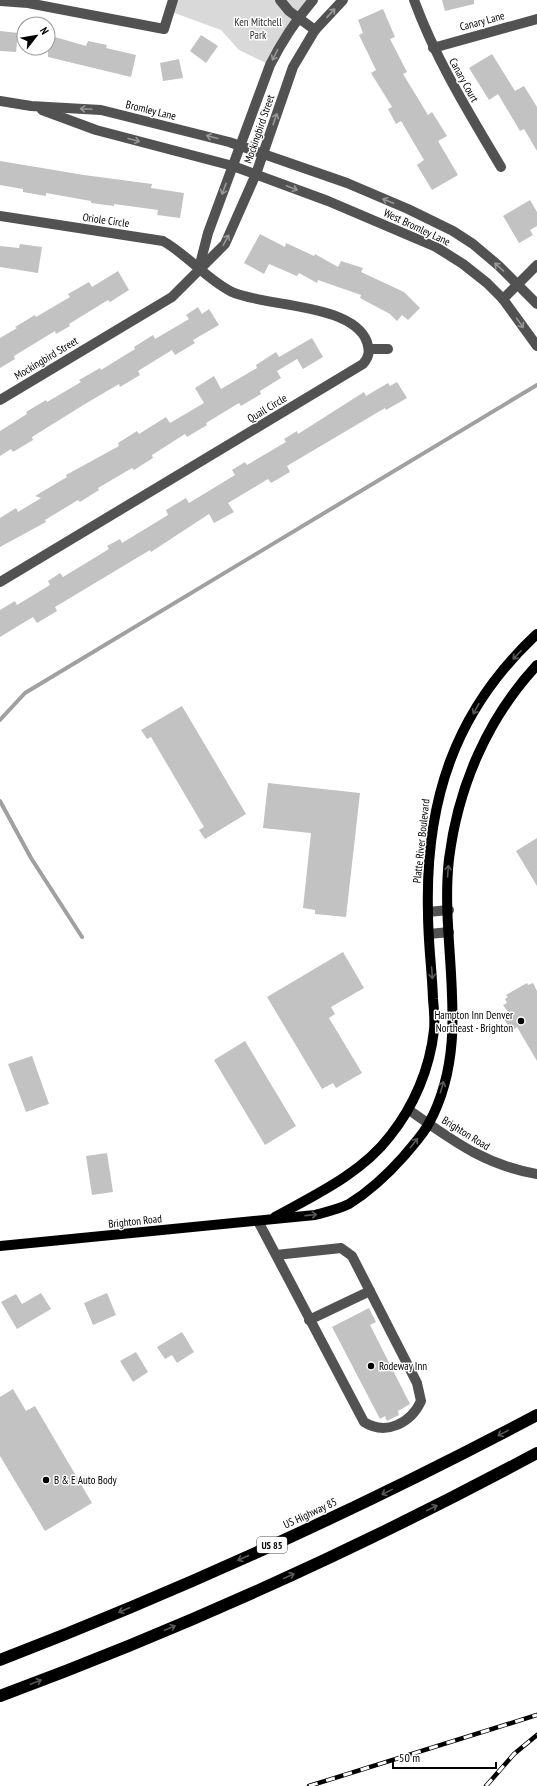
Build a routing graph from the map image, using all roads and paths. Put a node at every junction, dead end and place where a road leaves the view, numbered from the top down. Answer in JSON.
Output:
{"nodes":[{"id":1,"x":173,"y":0,"type":"edge"},
{"id":2,"x":280,"y":0,"type":"edge"},
{"id":3,"x":313,"y":0,"type":"edge"},
{"id":4,"x":343,"y":0,"type":"edge"},
{"id":5,"x":414,"y":0,"type":"edge"},
{"id":6,"x":0,"y":2,"type":"edge"},
{"id":7,"x":29,"y":2,"type":"edge"},
{"id":8,"x":298,"y":17,"type":"junction"},
{"id":9,"x":537,"y":19,"type":"edge"},
{"id":10,"x":315,"y":30,"type":"junction"},
{"id":11,"x":433,"y":48,"type":"junction"},
{"id":12,"x":0,"y":101,"type":"edge"},
{"id":13,"x":31,"y":106,"type":"junction"},
{"id":14,"x":240,"y":145,"type":"junction"},
{"id":15,"x":263,"y":154,"type":"junction"},
{"id":16,"x":233,"y":166,"type":"junction"},
{"id":17,"x":501,"y":167,"type":"dead end"},
{"id":18,"x":256,"y":174,"type":"junction"},
{"id":19,"x":0,"y":216,"type":"edge"},
{"id":20,"x":537,"y":265,"type":"edge"},
{"id":21,"x":199,"y":268,"type":"junction"},
{"id":22,"x":518,"y":284,"type":"junction"},
{"id":23,"x":504,"y":299,"type":"junction"},
{"id":24,"x":537,"y":304,"type":"edge"},
{"id":25,"x":537,"y":346,"type":"edge"},
{"id":26,"x":369,"y":349,"type":"junction"},
{"id":27,"x":388,"y":349,"type":"dead end"},
{"id":28,"x":0,"y":400,"type":"edge"},
{"id":29,"x":0,"y":582,"type":"edge"},
{"id":30,"x":537,"y":634,"type":"edge"},
{"id":31,"x":537,"y":665,"type":"edge"},
{"id":32,"x":449,"y":910,"type":"junction"},
{"id":33,"x":428,"y":912,"type":"junction"},
{"id":34,"x":449,"y":932,"type":"junction"},
{"id":35,"x":429,"y":934,"type":"junction"},
{"id":36,"x":409,"y":1110,"type":"junction"},
{"id":37,"x":429,"y":1124,"type":"junction"},
{"id":38,"x":537,"y":1174,"type":"edge"},
{"id":39,"x":272,"y":1219,"type":"junction"},
{"id":40,"x":258,"y":1221,"type":"junction"},
{"id":41,"x":0,"y":1246,"type":"edge"},
{"id":42,"x":276,"y":1255,"type":"junction"},
{"id":43,"x":370,"y":1291,"type":"junction"},
{"id":44,"x":309,"y":1320,"type":"junction"},
{"id":45,"x":537,"y":1415,"type":"edge"},
{"id":46,"x":537,"y":1453,"type":"edge"},
{"id":47,"x":0,"y":1660,"type":"edge"},
{"id":48,"x":0,"y":1696,"type":"edge"}],
"edges":[{"from":1,"to":7,"type":"street"},
{"from":2,"to":8,"type":"street"},
{"from":3,"to":8,"type":"street","name":"Mockingbird Street"},
{"from":10,"to":4,"type":"street","name":"Mockingbird Street","one_way":true},
{"from":5,"to":11,"type":"street","name":"Canary Court"},
{"from":6,"to":7,"type":"street"},
{"from":8,"to":10,"type":"street"},
{"from":8,"to":14,"type":"street","name":"Mockingbird Street","one_way":true},
{"from":9,"to":11,"type":"street","name":"Canary Lane"},
{"from":15,"to":10,"type":"street","name":"Mockingbird Street","one_way":true},
{"from":11,"to":17,"type":"street","name":"Canary Court"},
{"from":12,"to":13,"type":"street","name":"Bromley Lane"},
{"from":14,"to":13,"type":"street","name":"Bromley Lane","one_way":true},
{"from":13,"to":16,"type":"street","name":"Bromley Lane","one_way":true},
{"from":14,"to":15,"type":"street","name":"Bromley Lane"},
{"from":14,"to":16,"type":"street","name":"Mockingbird Street"},
{"from":15,"to":18,"type":"street","name":"Mockingbird Street"},
{"from":22,"to":15,"type":"street","name":"West Bromley Lane","one_way":true},
{"from":16,"to":18,"type":"street","name":"Bromley Lane"},
{"from":16,"to":21,"type":"street","name":"Mockingbird Street","one_way":true},
{"from":21,"to":18,"type":"street","name":"Mockingbird Street","one_way":true},
{"from":18,"to":23,"type":"street","name":"West Bromley Lane","one_way":true},
{"from":19,"to":21,"type":"street","name":"Oriole Circle"},
{"from":20,"to":22,"type":"street"},
{"from":21,"to":26,"type":"street"},
{"from":21,"to":28,"type":"street","name":"Mockingbird Street"},
{"from":22,"to":23,"type":"street"},
{"from":22,"to":24,"type":"street","name":"West Bromley Lane"},
{"from":23,"to":25,"type":"street","name":"West Bromley Lane","one_way":true},
{"from":26,"to":27,"type":"street"},
{"from":26,"to":29,"type":"street","name":"Quail Circle"},
{"from":30,"to":33,"type":"main road","name":"Platte River Boulevard","one_way":true},
{"from":32,"to":31,"type":"main road","one_way":true},
{"from":32,"to":33,"type":"street"},
{"from":32,"to":34,"type":"main road"},
{"from":33,"to":35,"type":"main road","name":"Platte River Boulevard"},
{"from":34,"to":35,"type":"street"},
{"from":37,"to":34,"type":"main road","one_way":true},
{"from":35,"to":36,"type":"main road","name":"Platte River Boulevard","one_way":true},
{"from":36,"to":37,"type":"street","name":"Brighton Road"},
{"from":36,"to":39,"type":"main road","name":"Brighton Road"},
{"from":37,"to":38,"type":"street","name":"Brighton Road"},
{"from":39,"to":37,"type":"main road","name":"Brighton Road","one_way":true},
{"from":39,"to":40,"type":"main road","name":"Brighton Road"},
{"from":40,"to":41,"type":"main road","name":"Brighton Road"},
{"from":40,"to":42,"type":"street"},
{"from":42,"to":43,"type":"street"},
{"from":42,"to":44,"type":"street"},
{"from":43,"to":44,"type":"street"},
{"from":43,"to":44,"type":"street"},
{"from":45,"to":47,"type":"highway","name":"US Highway 85","number":"US 85","one_way":true},
{"from":48,"to":46,"type":"highway","one_way":true}]}
